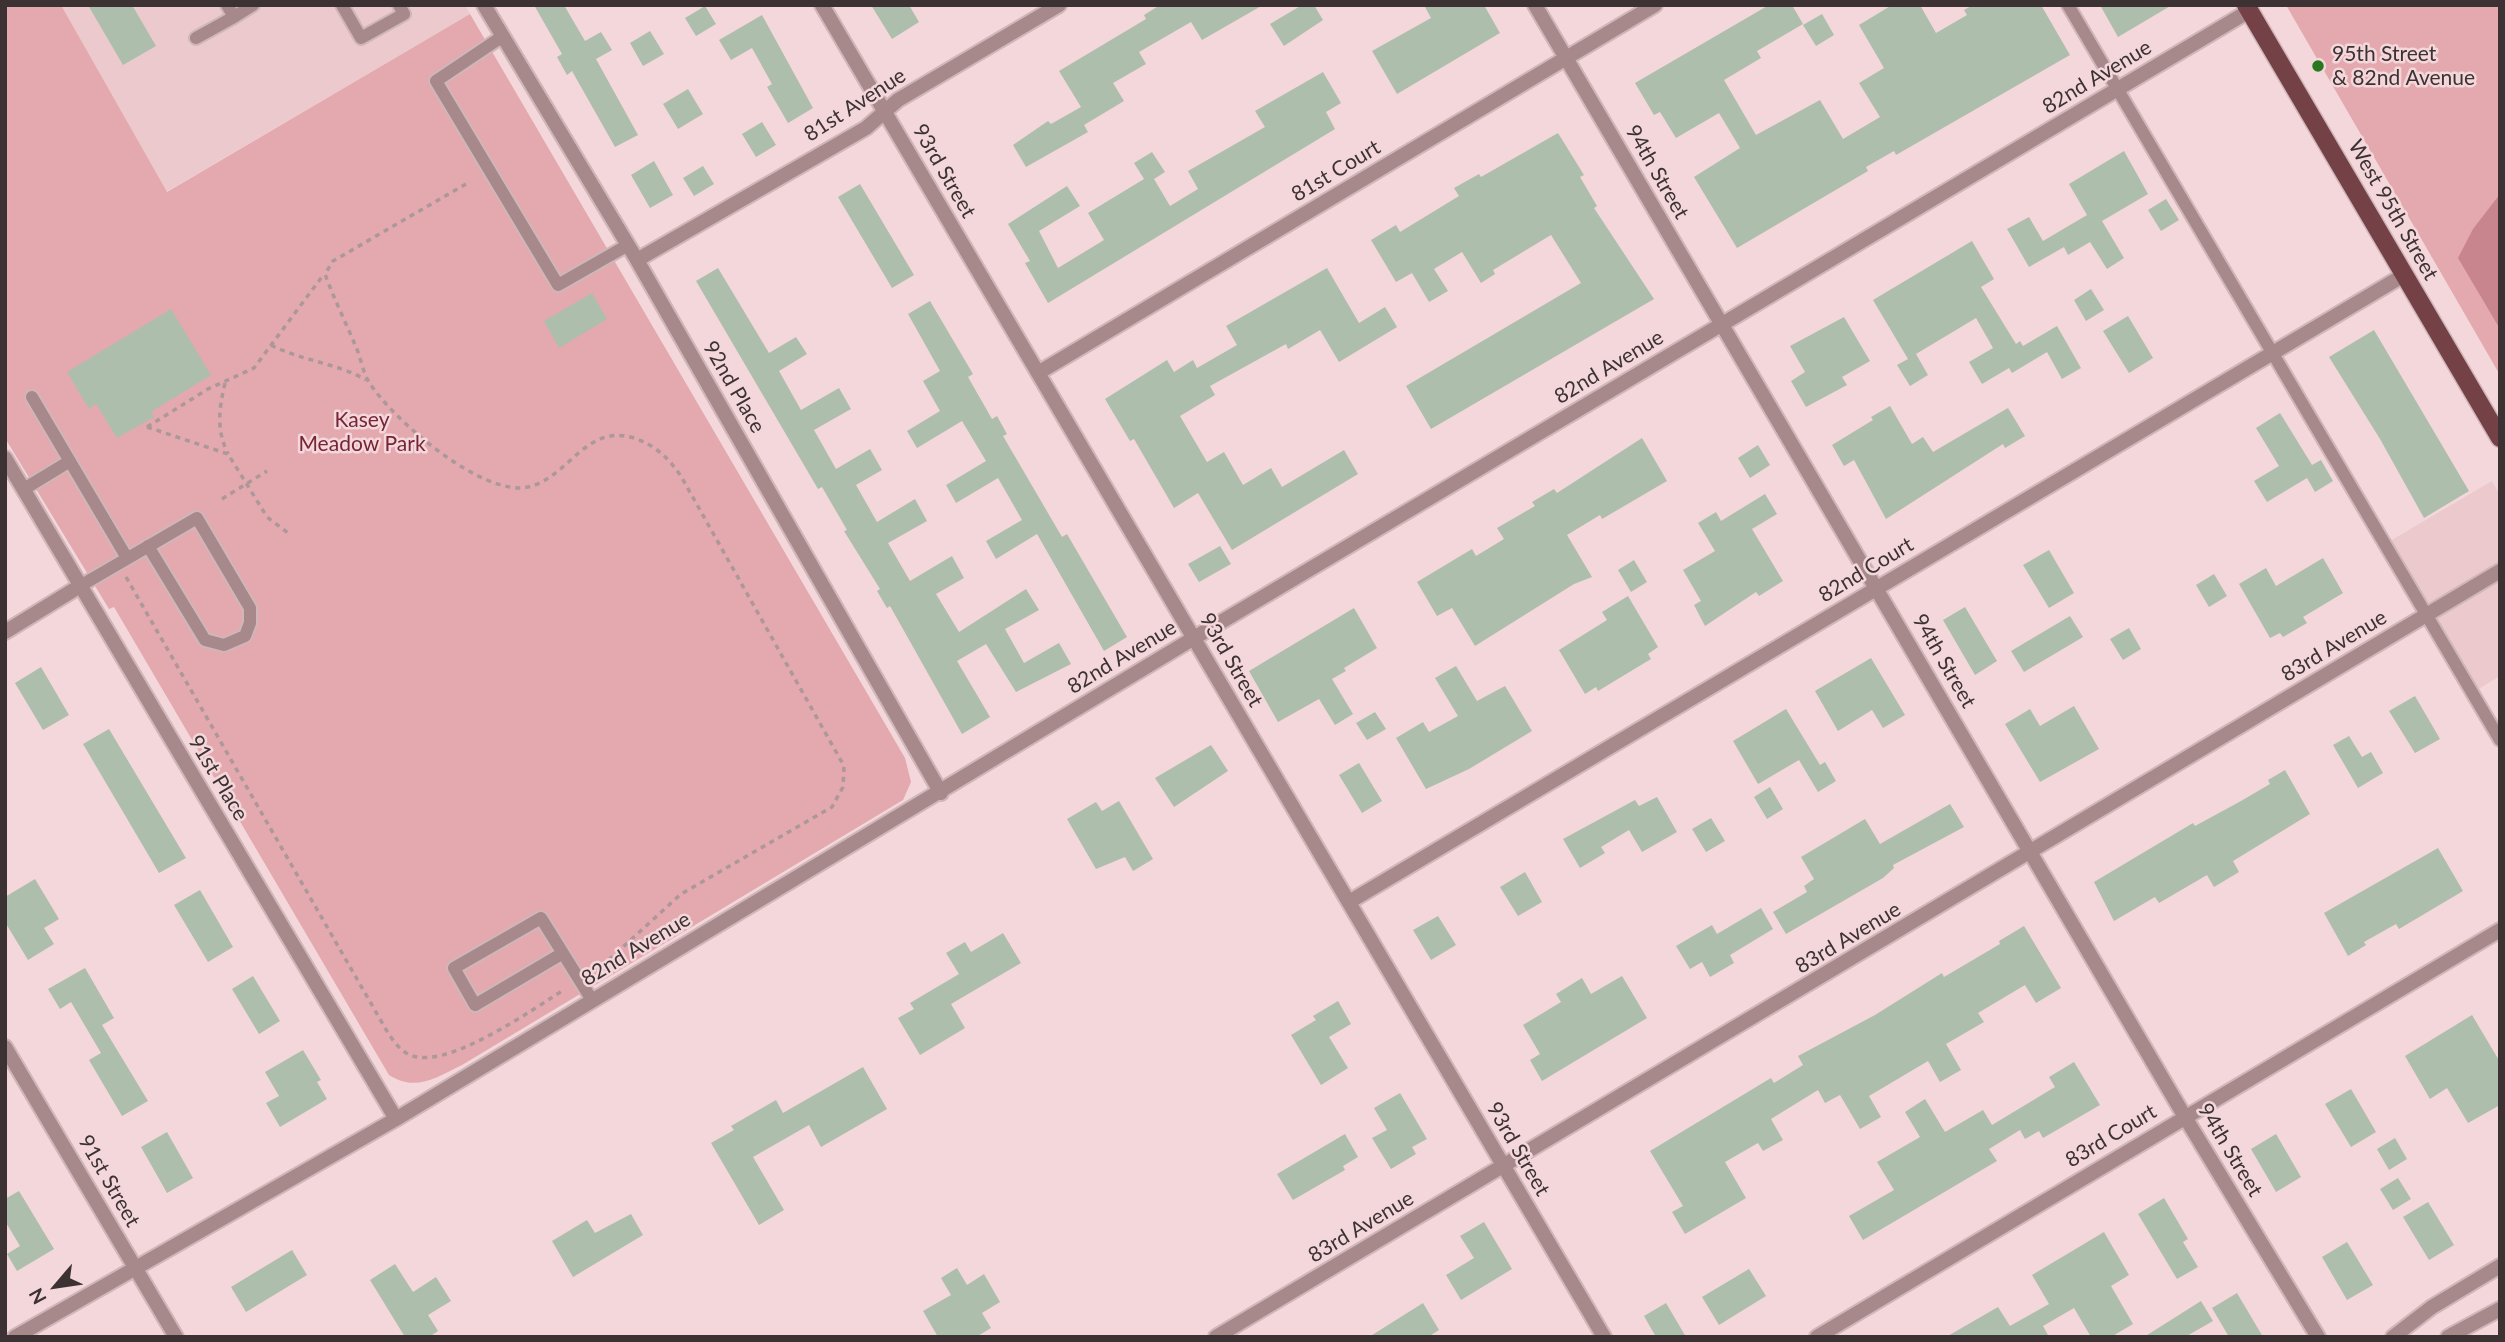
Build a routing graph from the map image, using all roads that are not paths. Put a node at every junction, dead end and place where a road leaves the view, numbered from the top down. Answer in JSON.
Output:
{"nodes":[{"id":1,"x":253,"y":5,"type":"edge"},
{"id":2,"x":342,"y":5,"type":"edge"},
{"id":3,"x":399,"y":5,"type":"edge"},
{"id":4,"x":484,"y":5,"type":"edge"},
{"id":5,"x":822,"y":5,"type":"edge"},
{"id":6,"x":1059,"y":5,"type":"edge"},
{"id":7,"x":1535,"y":5,"type":"edge"},
{"id":8,"x":1656,"y":5,"type":"edge"},
{"id":9,"x":2068,"y":5,"type":"edge"},
{"id":10,"x":2248,"y":8,"type":"edge"},
{"id":11,"x":231,"y":11,"type":"edge"},
{"id":12,"x":503,"y":36,"type":"junction"},
{"id":13,"x":196,"y":38,"type":"dead end"},
{"id":14,"x":1566,"y":58,"type":"junction"},
{"id":15,"x":2117,"y":89,"type":"junction"},
{"id":16,"x":885,"y":112,"type":"junction"},
{"id":17,"x":628,"y":245,"type":"junction"},
{"id":18,"x":637,"y":260,"type":"junction"},
{"id":19,"x":2404,"y":275,"type":"junction"},
{"id":20,"x":1721,"y":325,"type":"junction"},
{"id":21,"x":2270,"y":353,"type":"junction"},
{"id":22,"x":1038,"y":373,"type":"junction"},
{"id":23,"x":32,"y":397,"type":"dead end"},
{"id":24,"x":2500,"y":438,"type":"edge"},
{"id":25,"x":5,"y":458,"type":"edge"},
{"id":26,"x":70,"y":461,"type":"junction"},
{"id":27,"x":24,"y":489,"type":"junction"},
{"id":28,"x":148,"y":546,"type":"junction"},
{"id":29,"x":123,"y":560,"type":"junction"},
{"id":30,"x":2500,"y":571,"type":"edge"},
{"id":31,"x":80,"y":586,"type":"junction"},
{"id":32,"x":1878,"y":587,"type":"junction"},
{"id":33,"x":2426,"y":615,"type":"junction"},
{"id":34,"x":5,"y":632,"type":"edge"},
{"id":35,"x":1194,"y":638,"type":"junction"},
{"id":36,"x":2500,"y":740,"type":"edge"},
{"id":37,"x":941,"y":793,"type":"junction"},
{"id":38,"x":2031,"y":853,"type":"junction"},
{"id":39,"x":1349,"y":902,"type":"junction"},
{"id":40,"x":2500,"y":930,"type":"edge"},
{"id":41,"x":563,"y":953,"type":"junction"},
{"id":42,"x":592,"y":1000,"type":"junction"},
{"id":43,"x":5,"y":1046,"type":"edge"},
{"id":44,"x":2185,"y":1117,"type":"junction"},
{"id":45,"x":396,"y":1119,"type":"junction"},
{"id":46,"x":1504,"y":1167,"type":"junction"},
{"id":47,"x":134,"y":1266,"type":"junction"},
{"id":48,"x":2500,"y":1266,"type":"edge"},
{"id":49,"x":2500,"y":1309,"type":"edge"},
{"id":50,"x":15,"y":1337,"type":"edge"},
{"id":51,"x":176,"y":1337,"type":"edge"},
{"id":52,"x":1216,"y":1337,"type":"edge"},
{"id":53,"x":1604,"y":1337,"type":"edge"},
{"id":54,"x":1817,"y":1337,"type":"edge"},
{"id":55,"x":2318,"y":1337,"type":"edge"},
{"id":56,"x":2393,"y":1337,"type":"edge"},
{"id":57,"x":2448,"y":1337,"type":"edge"}],
"edges":[{"from":1,"to":11,"type":"lane"},
{"from":2,"to":3,"type":"lane"},
{"from":4,"to":12,"type":"street","name":"92nd Place"},
{"from":5,"to":16,"type":"street","name":"93rd Street"},
{"from":6,"to":16,"type":"street","name":"81st Avenue"},
{"from":7,"to":14,"type":"street","name":"94th Street"},
{"from":8,"to":14,"type":"street","name":"81st Court"},
{"from":9,"to":15,"type":"lane"},
{"from":10,"to":15,"type":"street","name":"82nd Avenue"},
{"from":10,"to":19,"type":"main road","name":"West 95th Street"},
{"from":11,"to":13,"type":"lane"},
{"from":12,"to":17,"type":"street","name":"92nd Place"},
{"from":12,"to":17,"type":"lane"},
{"from":14,"to":20,"type":"street","name":"94th Street"},
{"from":14,"to":22,"type":"street","name":"81st Court"},
{"from":15,"to":20,"type":"street","name":"82nd Avenue"},
{"from":15,"to":21,"type":"lane"},
{"from":16,"to":18,"type":"street","name":"81st Avenue"},
{"from":16,"to":22,"type":"street","name":"93rd Street"},
{"from":17,"to":18,"type":"street","name":"92nd Place"},
{"from":18,"to":37,"type":"street","name":"92nd Place"},
{"from":19,"to":21,"type":"street","name":"82nd Court"},
{"from":19,"to":24,"type":"main road","name":"West 95th Street"},
{"from":20,"to":32,"type":"street","name":"94th Street"},
{"from":20,"to":35,"type":"street","name":"82nd Avenue"},
{"from":21,"to":32,"type":"street","name":"82nd Court"},
{"from":21,"to":33,"type":"lane"},
{"from":22,"to":35,"type":"street","name":"93rd Street"},
{"from":23,"to":26,"type":"lane"},
{"from":25,"to":27,"type":"street","name":"91st Place"},
{"from":26,"to":27,"type":"lane"},
{"from":26,"to":29,"type":"lane"},
{"from":27,"to":31,"type":"street","name":"91st Place"},
{"from":28,"to":28,"type":"lane"},
{"from":28,"to":29,"type":"lane"},
{"from":29,"to":31,"type":"lane"},
{"from":30,"to":33,"type":"street","name":"83rd Avenue"},
{"from":31,"to":34,"type":"street"},
{"from":31,"to":45,"type":"street","name":"91st Place"},
{"from":32,"to":38,"type":"street","name":"94th Street"},
{"from":32,"to":39,"type":"street","name":"82nd Court"},
{"from":33,"to":36,"type":"lane"},
{"from":33,"to":38,"type":"street","name":"83rd Avenue"},
{"from":35,"to":37,"type":"street","name":"82nd Avenue"},
{"from":35,"to":39,"type":"street","name":"93rd Street"},
{"from":37,"to":42,"type":"street","name":"82nd Avenue"},
{"from":38,"to":44,"type":"street","name":"94th Street"},
{"from":38,"to":46,"type":"street","name":"83rd Avenue"},
{"from":39,"to":46,"type":"street","name":"93rd Street"},
{"from":40,"to":44,"type":"street","name":"83rd Court"},
{"from":41,"to":41,"type":"lane"},
{"from":41,"to":42,"type":"lane"},
{"from":42,"to":45,"type":"street","name":"82nd Avenue"},
{"from":43,"to":47,"type":"street","name":"91st Street"},
{"from":44,"to":54,"type":"street","name":"83rd Court"},
{"from":44,"to":55,"type":"street","name":"94th Street"},
{"from":45,"to":47,"type":"street","name":"82nd Avenue"},
{"from":46,"to":52,"type":"street","name":"83rd Avenue"},
{"from":46,"to":53,"type":"street","name":"93rd Street"},
{"from":47,"to":50,"type":"street","name":"82nd Avenue"},
{"from":47,"to":51,"type":"street","name":"91st Street"},
{"from":48,"to":56,"type":"street"},
{"from":49,"to":57,"type":"street"}]}
